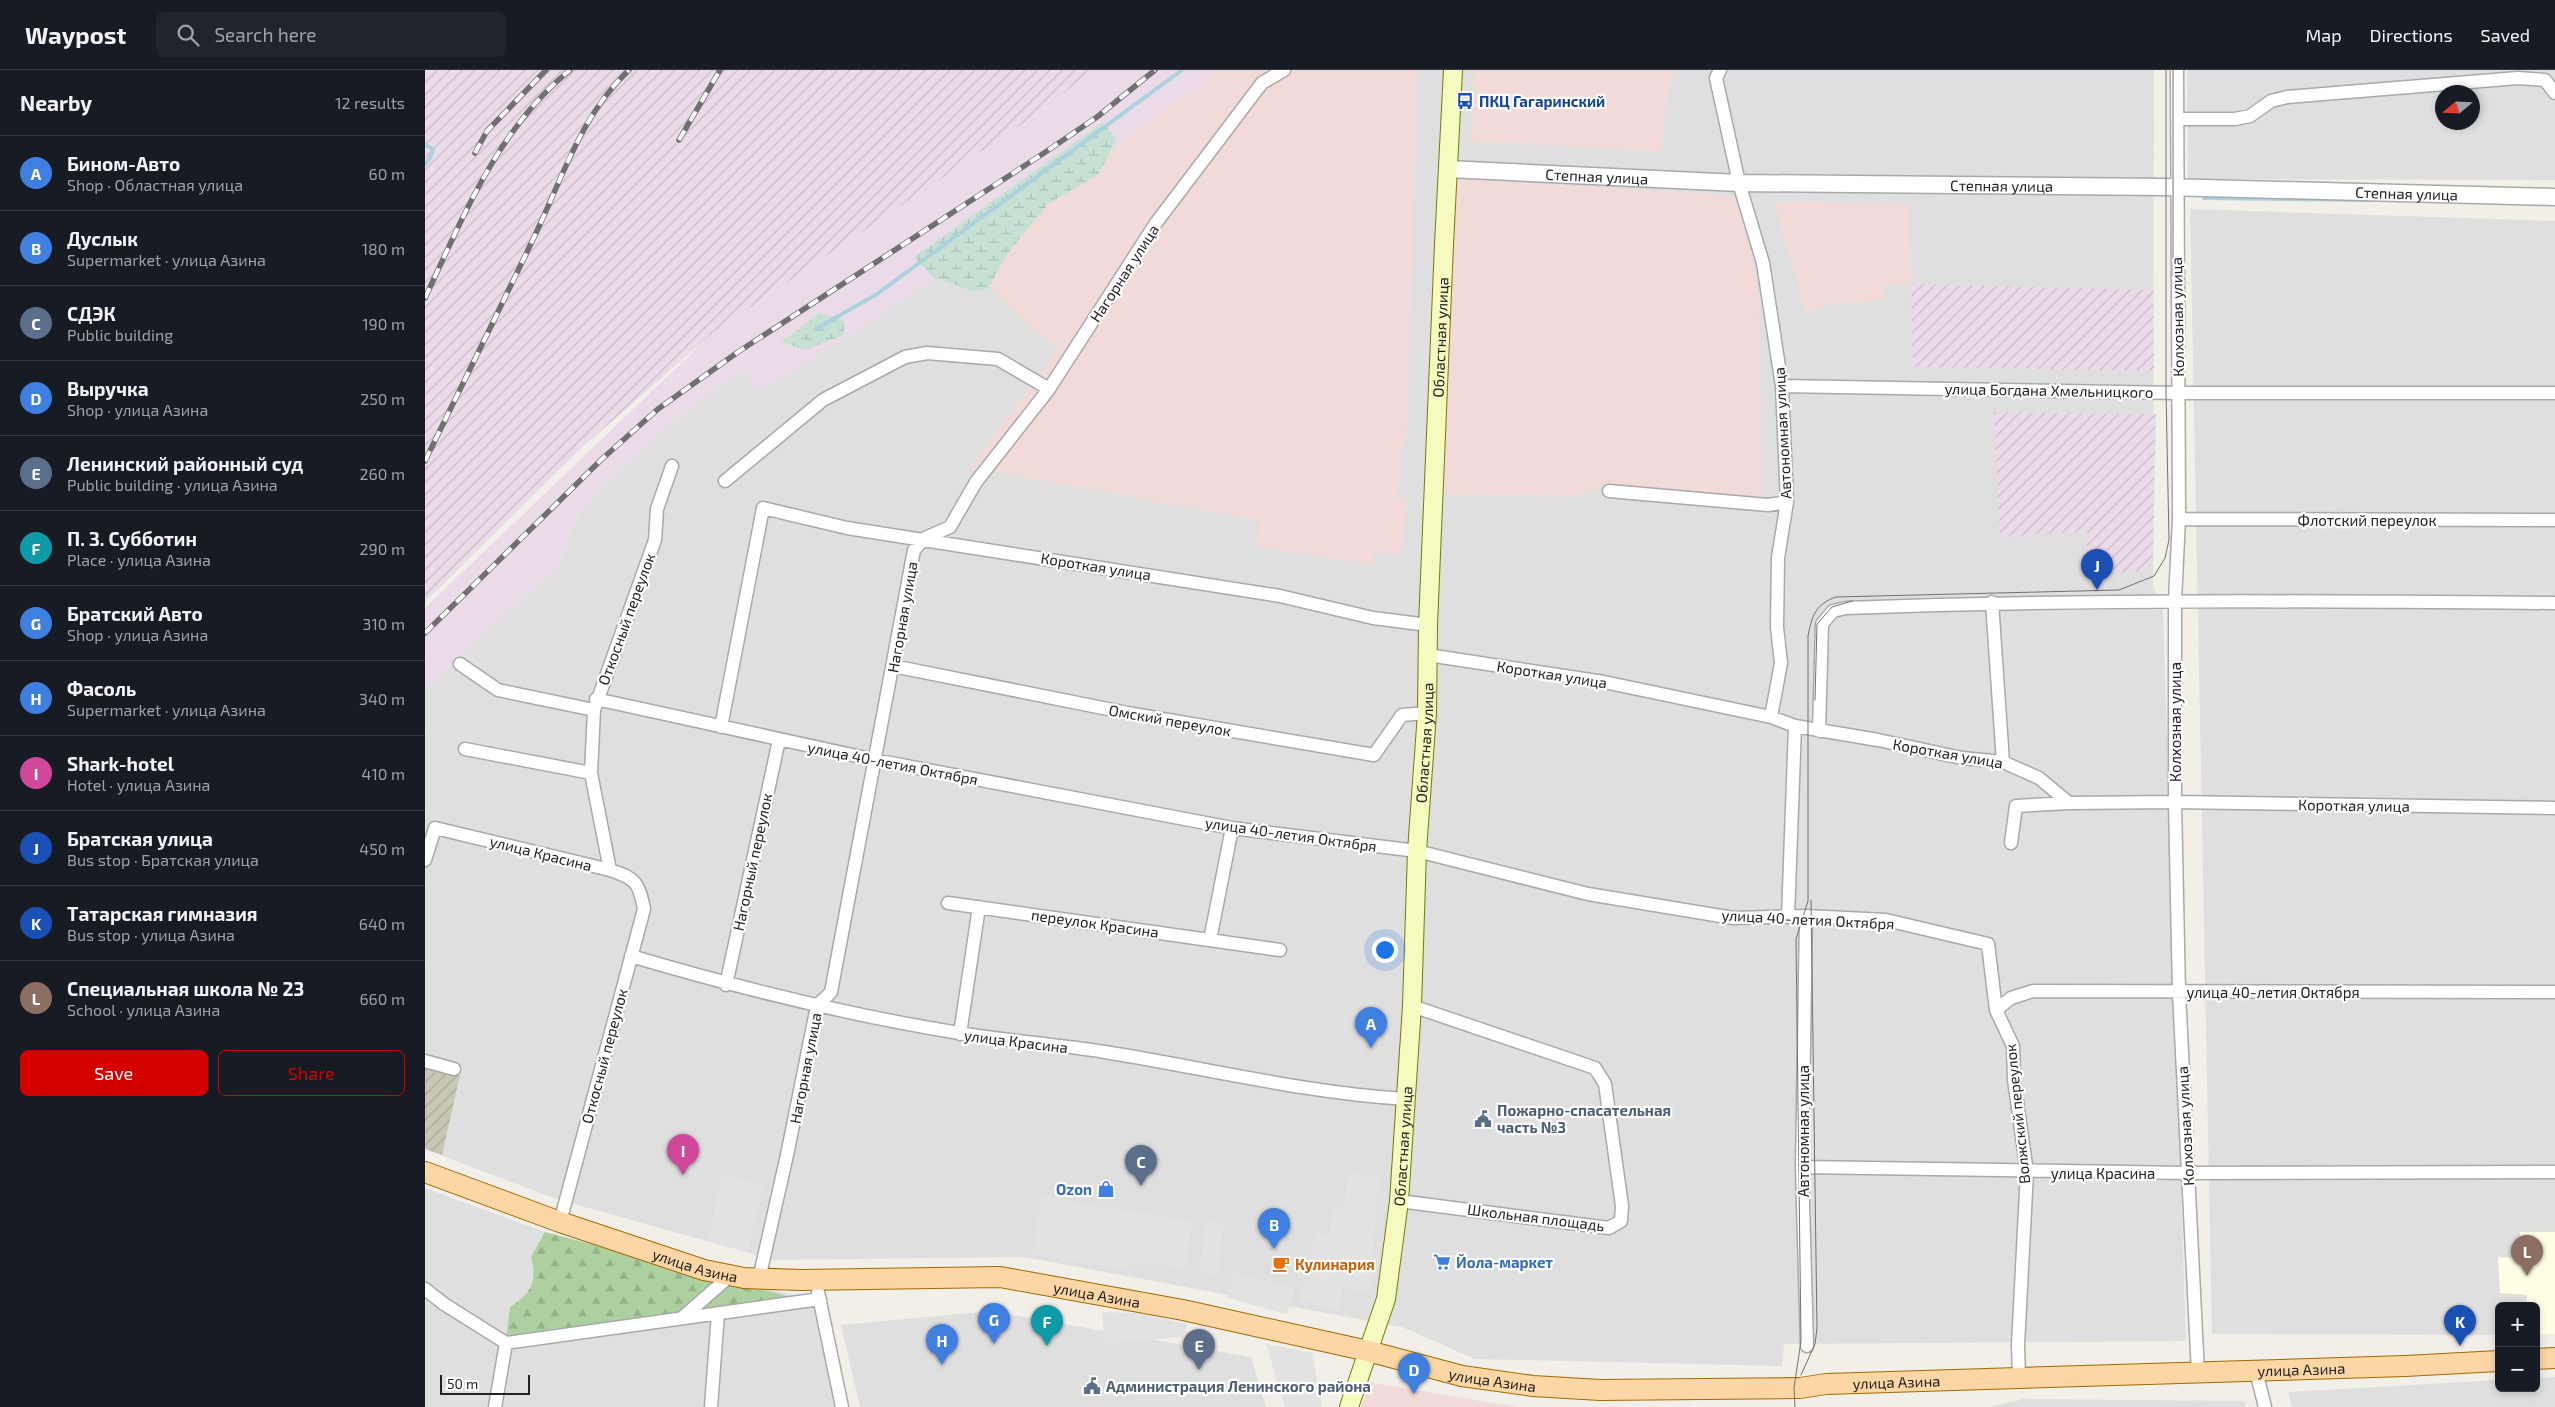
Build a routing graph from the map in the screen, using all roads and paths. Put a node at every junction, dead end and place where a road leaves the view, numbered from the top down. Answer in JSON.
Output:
{"nodes":[{"id":1,"x":1284,"y":70,"type":"edge"},
{"id":2,"x":1453,"y":70,"type":"edge"},
{"id":3,"x":1720,"y":70,"type":"edge"},
{"id":4,"x":2177,"y":70,"type":"edge"},
{"id":5,"x":2555,"y":93,"type":"edge"},
{"id":6,"x":2177,"y":119,"type":"junction"},
{"id":7,"x":1448,"y":168,"type":"junction"},
{"id":8,"x":1739,"y":183,"type":"junction"},
{"id":9,"x":2176,"y":187,"type":"junction"},
{"id":10,"x":2555,"y":197,"type":"edge"},
{"id":11,"x":1782,"y":386,"type":"junction"},
{"id":12,"x":1049,"y":389,"type":"junction"},
{"id":13,"x":2178,"y":392,"type":"junction"},
{"id":14,"x":2555,"y":393,"type":"edge"},
{"id":15,"x":672,"y":466,"type":"dead end"},
{"id":16,"x":725,"y":481,"type":"dead end"},
{"id":17,"x":1609,"y":491,"type":"dead end"},
{"id":18,"x":1787,"y":502,"type":"junction"},
{"id":19,"x":2179,"y":519,"type":"junction"},
{"id":20,"x":2555,"y":520,"type":"edge"},
{"id":21,"x":925,"y":538,"type":"junction"},
{"id":22,"x":2175,"y":600,"type":"junction"},
{"id":23,"x":1993,"y":602,"type":"junction"},
{"id":24,"x":2555,"y":603,"type":"edge"},
{"id":25,"x":1429,"y":625,"type":"junction"},
{"id":26,"x":1428,"y":655,"type":"junction"},
{"id":27,"x":460,"y":664,"type":"dead end"},
{"id":28,"x":893,"y":666,"type":"junction"},
{"id":29,"x":595,"y":704,"type":"junction"},
{"id":30,"x":1427,"y":713,"type":"junction"},
{"id":31,"x":1771,"y":717,"type":"junction"},
{"id":32,"x":1795,"y":726,"type":"junction"},
{"id":33,"x":721,"y":727,"type":"junction"},
{"id":34,"x":1819,"y":730,"type":"junction"},
{"id":35,"x":779,"y":740,"type":"junction"},
{"id":36,"x":465,"y":749,"type":"dead end"},
{"id":37,"x":875,"y":760,"type":"junction"},
{"id":38,"x":2003,"y":762,"type":"junction"},
{"id":39,"x":591,"y":774,"type":"junction"},
{"id":40,"x":2175,"y":802,"type":"junction"},
{"id":41,"x":2069,"y":803,"type":"junction"},
{"id":42,"x":2555,"y":808,"type":"edge"},
{"id":43,"x":1232,"y":828,"type":"junction"},
{"id":44,"x":2011,"y":843,"type":"dead end"},
{"id":45,"x":1417,"y":851,"type":"junction"},
{"id":46,"x":425,"y":860,"type":"edge"},
{"id":47,"x":610,"y":870,"type":"junction"},
{"id":48,"x":640,"y":891,"type":"joint"},
{"id":49,"x":948,"y":903,"type":"dead end"},
{"id":50,"x":979,"y":907,"type":"junction"},
{"id":51,"x":1806,"y":916,"type":"junction"},
{"id":52,"x":1787,"y":917,"type":"junction"},
{"id":53,"x":1209,"y":940,"type":"junction"},
{"id":54,"x":1988,"y":944,"type":"joint"},
{"id":55,"x":1280,"y":950,"type":"dead end"},
{"id":56,"x":631,"y":956,"type":"junction"},
{"id":57,"x":725,"y":984,"type":"junction"},
{"id":58,"x":2179,"y":992,"type":"junction"},
{"id":59,"x":2555,"y":992,"type":"edge"},
{"id":60,"x":817,"y":1006,"type":"junction"},
{"id":61,"x":1412,"y":1006,"type":"junction"},
{"id":62,"x":1996,"y":1010,"type":"junction"},
{"id":63,"x":960,"y":1034,"type":"junction"},
{"id":64,"x":425,"y":1061,"type":"edge"},
{"id":65,"x":454,"y":1069,"type":"dead end"},
{"id":66,"x":1406,"y":1099,"type":"junction"},
{"id":67,"x":1802,"y":1167,"type":"junction"},
{"id":68,"x":425,"y":1172,"type":"edge"},
{"id":69,"x":2027,"y":1172,"type":"junction"},
{"id":70,"x":2555,"y":1172,"type":"edge"},
{"id":71,"x":2187,"y":1173,"type":"junction"},
{"id":72,"x":1399,"y":1201,"type":"junction"},
{"id":73,"x":559,"y":1222,"type":"junction"},
{"id":74,"x":731,"y":1275,"type":"junction"},
{"id":75,"x":759,"y":1279,"type":"junction"},
{"id":76,"x":425,"y":1289,"type":"edge"},
{"id":77,"x":818,"y":1289,"type":"junction"},
{"id":78,"x":717,"y":1313,"type":"junction"},
{"id":79,"x":683,"y":1317,"type":"junction"},
{"id":80,"x":506,"y":1343,"type":"junction"},
{"id":81,"x":1807,"y":1346,"type":"dead end"},
{"id":82,"x":1368,"y":1351,"type":"junction"},
{"id":83,"x":2555,"y":1358,"type":"edge"},
{"id":84,"x":2540,"y":1359,"type":"edge"},
{"id":85,"x":2495,"y":1361,"type":"edge"},
{"id":86,"x":2256,"y":1371,"type":"junction"},
{"id":87,"x":2198,"y":1373,"type":"junction"},
{"id":88,"x":2019,"y":1378,"type":"junction"},
{"id":89,"x":495,"y":1407,"type":"edge"},
{"id":90,"x":711,"y":1407,"type":"edge"},
{"id":91,"x":842,"y":1407,"type":"edge"},
{"id":92,"x":1349,"y":1407,"type":"edge"},
{"id":93,"x":2265,"y":1407,"type":"edge"}],
"edges":[{"from":1,"to":12,"type":"street","name":"Нагорная улица"},
{"from":2,"to":7,"type":"main road","name":"Областная улица"},
{"from":3,"to":8,"type":"street","name":"Автономная улица"},
{"from":4,"to":6,"type":"street","name":"Колхозная улица"},
{"from":5,"to":6,"type":"street"},
{"from":6,"to":9,"type":"street","name":"Колхозная улица"},
{"from":7,"to":8,"type":"street","name":"Степная улица"},
{"from":7,"to":25,"type":"main road","name":"Областная улица"},
{"from":8,"to":9,"type":"street","name":"Степная улица"},
{"from":8,"to":11,"type":"street","name":"Автономная улица"},
{"from":9,"to":10,"type":"street","name":"Степная улица"},
{"from":9,"to":13,"type":"street","name":"Колхозная улица"},
{"from":11,"to":13,"type":"street","name":"улица Богдана Хмельницкого"},
{"from":11,"to":18,"type":"street","name":"Автономная улица"},
{"from":12,"to":16,"type":"street"},
{"from":12,"to":21,"type":"street","name":"Нагорная улица"},
{"from":13,"to":14,"type":"street","name":"улица Богдана Хмельницкого"},
{"from":13,"to":19,"type":"street","name":"Колхозная улица"},
{"from":15,"to":29,"type":"street","name":"Откосный переулок"},
{"from":17,"to":18,"type":"street"},
{"from":18,"to":31,"type":"street","name":"Автономная улица"},
{"from":19,"to":20,"type":"street","name":"Флотский переулок"},
{"from":19,"to":22,"type":"street","name":"Колхозная улица"},
{"from":21,"to":25,"type":"street","name":"Короткая улица"},
{"from":21,"to":28,"type":"street","name":"Нагорная улица"},
{"from":21,"to":33,"type":"street","name":"Короткая улица"},
{"from":22,"to":23,"type":"street"},
{"from":22,"to":24,"type":"street"},
{"from":22,"to":40,"type":"street","name":"Колхозная улица"},
{"from":23,"to":34,"type":"street"},
{"from":23,"to":38,"type":"street"},
{"from":25,"to":26,"type":"main road","name":"Областная улица"},
{"from":26,"to":30,"type":"main road","name":"Областная улица"},
{"from":26,"to":31,"type":"street","name":"Короткая улица"},
{"from":27,"to":29,"type":"street","name":"улица 40-летия Октября"},
{"from":28,"to":30,"type":"street","name":"Омский переулок"},
{"from":28,"to":37,"type":"street","name":"Нагорная улица"},
{"from":29,"to":33,"type":"street","name":"улица 40-летия Октября"},
{"from":29,"to":39,"type":"street","name":"Откосный переулок"},
{"from":30,"to":45,"type":"main road","name":"Областная улица"},
{"from":31,"to":32,"type":"street","name":"Короткая улица"},
{"from":32,"to":34,"type":"street","name":"Короткая улица"},
{"from":32,"to":52,"type":"street"},
{"from":33,"to":35,"type":"street","name":"улица 40-летия Октября"},
{"from":34,"to":38,"type":"street","name":"Короткая улица"},
{"from":35,"to":37,"type":"street","name":"улица 40-летия Октября"},
{"from":35,"to":57,"type":"street","name":"Нагорный переулок"},
{"from":36,"to":39,"type":"street"},
{"from":37,"to":43,"type":"street","name":"улица 40-летия Октября"},
{"from":37,"to":60,"type":"street","name":"Нагорная улица"},
{"from":38,"to":41,"type":"street","name":"Короткая улица"},
{"from":39,"to":47,"type":"street","name":"Откосный переулок"},
{"from":40,"to":41,"type":"street","name":"Короткая улица"},
{"from":40,"to":42,"type":"street","name":"Короткая улица"},
{"from":40,"to":58,"type":"street","name":"Колхозная улица"},
{"from":41,"to":44,"type":"street"},
{"from":43,"to":45,"type":"street","name":"улица 40-летия Октября"},
{"from":43,"to":53,"type":"street"},
{"from":45,"to":52,"type":"street","name":"улица 40-летия Октября"},
{"from":45,"to":61,"type":"main road","name":"Областная улица"},
{"from":46,"to":47,"type":"street","name":"улица Красина"},
{"from":47,"to":48,"type":"street","name":"улица Красина"},
{"from":48,"to":56,"type":"street","name":"Откосный переулок"},
{"from":49,"to":50,"type":"street","name":"переулок Красина"},
{"from":50,"to":53,"type":"street","name":"переулок Красина"},
{"from":50,"to":63,"type":"street"},
{"from":51,"to":52,"type":"street","name":"улица 40-летия Октября"},
{"from":51,"to":54,"type":"street","name":"улица 40-летия Октября"},
{"from":51,"to":67,"type":"street","name":"Автономная улица"},
{"from":53,"to":55,"type":"street","name":"переулок Красина"},
{"from":54,"to":62,"type":"street","name":"Волжский переулок"},
{"from":56,"to":57,"type":"street","name":"улица Красина"},
{"from":56,"to":73,"type":"street","name":"Откосный переулок"},
{"from":57,"to":60,"type":"street","name":"улица Красина"},
{"from":58,"to":59,"type":"street","name":"улица 40-летия Октября"},
{"from":58,"to":62,"type":"street","name":"улица 40-летия Октября"},
{"from":58,"to":71,"type":"street","name":"Колхозная улица"},
{"from":60,"to":63,"type":"street","name":"улица Красина"},
{"from":60,"to":75,"type":"street","name":"Нагорная улица"},
{"from":61,"to":66,"type":"main road","name":"Областная улица"},
{"from":61,"to":72,"type":"street","name":"Школьная площадь"},
{"from":62,"to":69,"type":"street","name":"Волжский переулок"},
{"from":63,"to":66,"type":"street","name":"улица Красина"},
{"from":64,"to":65,"type":"street"},
{"from":66,"to":72,"type":"main road","name":"Областная улица"},
{"from":67,"to":69,"type":"street","name":"улица Красина"},
{"from":67,"to":81,"type":"street","name":"Автономная улица"},
{"from":68,"to":73,"type":"main road","name":"улица Азина"},
{"from":69,"to":71,"type":"street","name":"улица Красина"},
{"from":69,"to":88,"type":"street","name":"Волжский переулок"},
{"from":70,"to":71,"type":"street","name":"улица Красина"},
{"from":71,"to":87,"type":"street","name":"Колхозная улица"},
{"from":72,"to":82,"type":"main road","name":"Областная улица"},
{"from":73,"to":74,"type":"main road","name":"улица Азина"},
{"from":74,"to":75,"type":"main road","name":"улица Азина"},
{"from":74,"to":79,"type":"street"},
{"from":75,"to":77,"type":"main road","name":"улица Азина"},
{"from":76,"to":80,"type":"street"},
{"from":77,"to":78,"type":"street"},
{"from":77,"to":82,"type":"main road","name":"улица Азина"},
{"from":77,"to":91,"type":"street"},
{"from":78,"to":79,"type":"street"},
{"from":78,"to":90,"type":"street"},
{"from":79,"to":80,"type":"street"},
{"from":80,"to":89,"type":"street"},
{"from":82,"to":88,"type":"main road","name":"улица Азина"},
{"from":82,"to":92,"type":"main road","name":"Областная улица"},
{"from":83,"to":84,"type":"main road"},
{"from":85,"to":86,"type":"main road","name":"улица Азина"},
{"from":86,"to":87,"type":"main road","name":"улица Азина"},
{"from":86,"to":93,"type":"street"},
{"from":87,"to":88,"type":"main road","name":"улица Азина"}]}
